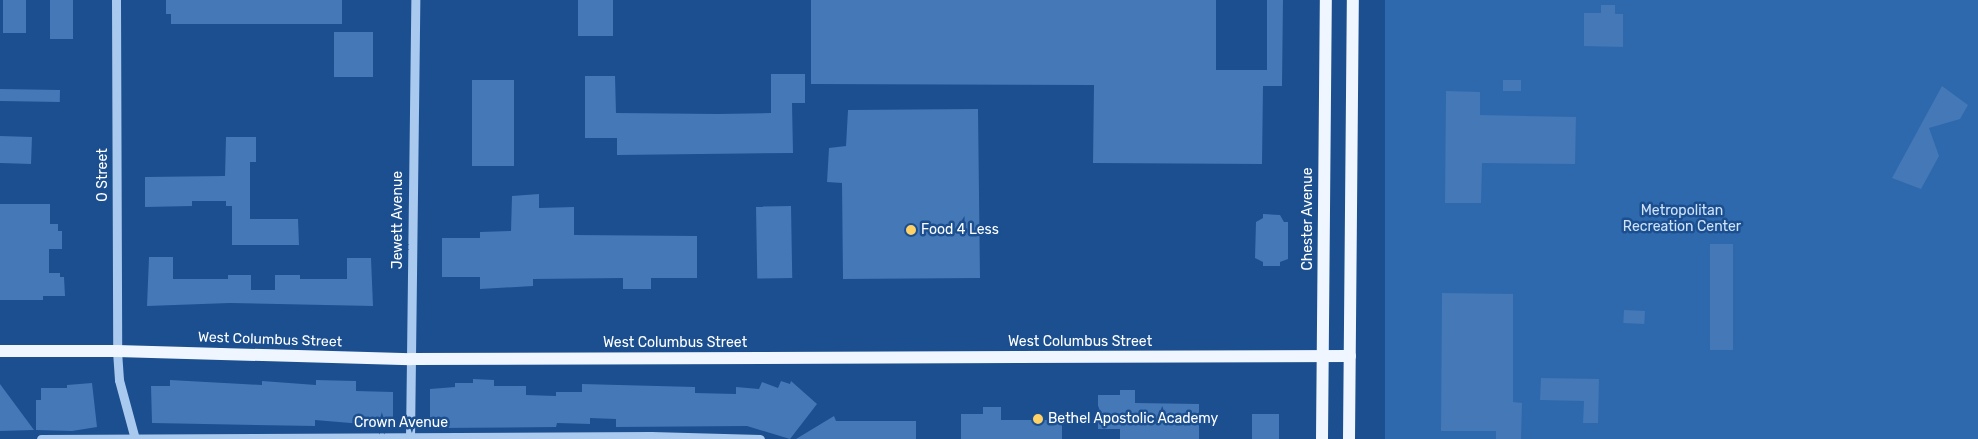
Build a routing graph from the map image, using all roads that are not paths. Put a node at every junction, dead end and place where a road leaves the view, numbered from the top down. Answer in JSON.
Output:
{"nodes":[{"id":1,"x":116,"y":0,"type":"edge"},
{"id":2,"x":415,"y":0,"type":"edge"},
{"id":3,"x":1326,"y":0,"type":"edge"},
{"id":4,"x":1353,"y":0,"type":"edge"},
{"id":5,"x":0,"y":351,"type":"edge"},
{"id":6,"x":117,"y":351,"type":"junction"},
{"id":7,"x":1322,"y":356,"type":"junction"},
{"id":8,"x":1350,"y":356,"type":"junction"},
{"id":9,"x":411,"y":360,"type":"junction"},
{"id":10,"x":134,"y":438,"type":"edge"},
{"id":11,"x":274,"y":438,"type":"edge"},
{"id":12,"x":410,"y":438,"type":"edge"},
{"id":13,"x":527,"y":438,"type":"edge"},
{"id":14,"x":651,"y":438,"type":"edge"},
{"id":15,"x":41,"y":439,"type":"edge"},
{"id":16,"x":760,"y":439,"type":"edge"},
{"id":17,"x":1322,"y":439,"type":"edge"},
{"id":18,"x":1350,"y":439,"type":"edge"}],
"edges":[{"from":1,"to":6,"type":"street","name":"O Street"},
{"from":2,"to":9,"type":"street","name":"Jewett Avenue"},
{"from":3,"to":7,"type":"main road","name":"Chester Avenue"},
{"from":4,"to":8,"type":"main road"},
{"from":5,"to":6,"type":"main road","name":"West Columbus Street"},
{"from":6,"to":9,"type":"main road","name":"West Columbus Street"},
{"from":6,"to":10,"type":"street","name":"O Street"},
{"from":7,"to":8,"type":"main road","name":"West Columbus Street"},
{"from":7,"to":9,"type":"main road","name":"West Columbus Street"},
{"from":7,"to":17,"type":"main road","name":"Chester Avenue"},
{"from":8,"to":18,"type":"main road"},
{"from":9,"to":12,"type":"street","name":"Jewett Avenue"},
{"from":10,"to":11,"type":"street","name":"Crown Avenue"},
{"from":10,"to":15,"type":"street","name":"Crown Avenue"},
{"from":11,"to":12,"type":"street","name":"Crown Avenue"},
{"from":12,"to":13,"type":"street","name":"Crown Avenue"},
{"from":13,"to":14,"type":"street","name":"Crown Avenue"},
{"from":14,"to":16,"type":"street","name":"Crown Avenue"}]}
